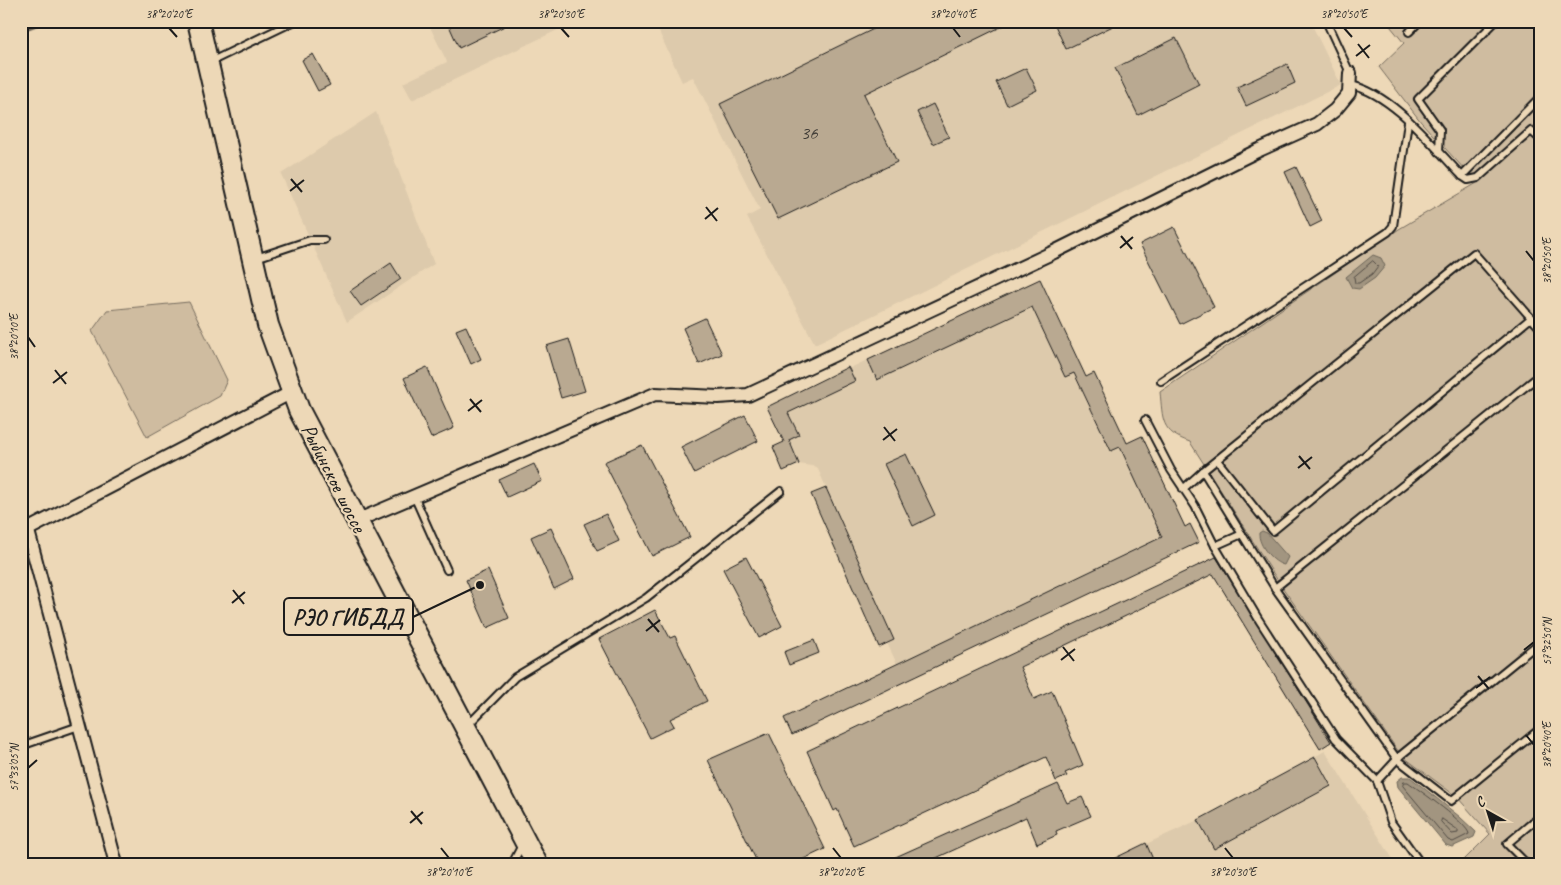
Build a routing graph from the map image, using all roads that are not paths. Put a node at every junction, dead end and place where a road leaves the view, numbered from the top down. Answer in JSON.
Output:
{"nodes":[{"id":1,"x":198,"y":21,"type":"edge"},
{"id":2,"x":295,"y":21,"type":"edge"},
{"id":3,"x":1326,"y":21,"type":"edge"},
{"id":4,"x":1420,"y":21,"type":"edge"},
{"id":5,"x":1496,"y":21,"type":"edge"},
{"id":6,"x":1409,"y":32,"type":"dead end"},
{"id":7,"x":208,"y":63,"type":"junction"},
{"id":8,"x":1350,"y":79,"type":"junction"},
{"id":9,"x":1540,"y":97,"type":"edge"},
{"id":10,"x":1408,"y":122,"type":"junction"},
{"id":11,"x":1540,"y":139,"type":"edge"},
{"id":12,"x":1439,"y":152,"type":"junction"},
{"id":13,"x":1462,"y":176,"type":"junction"},
{"id":14,"x":324,"y":240,"type":"dead end"},
{"id":15,"x":252,"y":259,"type":"junction"},
{"id":16,"x":1531,"y":318,"type":"junction"},
{"id":17,"x":1540,"y":328,"type":"edge"},
{"id":18,"x":1540,"y":375,"type":"edge"},
{"id":19,"x":1161,"y":381,"type":"dead end"},
{"id":20,"x":292,"y":392,"type":"junction"},
{"id":21,"x":1145,"y":420,"type":"dead end"},
{"id":22,"x":1217,"y":460,"type":"junction"},
{"id":23,"x":1203,"y":472,"type":"junction"},
{"id":24,"x":1183,"y":489,"type":"junction"},
{"id":25,"x":781,"y":491,"type":"dead end"},
{"id":26,"x":414,"y":496,"type":"junction"},
{"id":27,"x":356,"y":521,"type":"junction"},
{"id":28,"x":24,"y":532,"type":"edge"},
{"id":29,"x":1242,"y":534,"type":"junction"},
{"id":30,"x":1215,"y":546,"type":"junction"},
{"id":31,"x":447,"y":570,"type":"dead end"},
{"id":32,"x":1275,"y":588,"type":"junction"},
{"id":33,"x":1540,"y":642,"type":"edge"},
{"id":34,"x":79,"y":726,"type":"junction"},
{"id":35,"x":466,"y":728,"type":"junction"},
{"id":36,"x":1540,"y":729,"type":"edge"},
{"id":37,"x":21,"y":746,"type":"edge"},
{"id":38,"x":1397,"y":759,"type":"junction"},
{"id":39,"x":1378,"y":781,"type":"junction"},
{"id":40,"x":1540,"y":816,"type":"edge"},
{"id":41,"x":525,"y":840,"type":"junction"},
{"id":42,"x":116,"y":864,"type":"edge"},
{"id":43,"x":512,"y":864,"type":"edge"},
{"id":44,"x":537,"y":864,"type":"edge"},
{"id":45,"x":1422,"y":864,"type":"edge"},
{"id":46,"x":1527,"y":864,"type":"edge"}],
"edges":[{"from":1,"to":7,"type":"main road","name":"Рыбинское шоссе"},
{"from":2,"to":7,"type":"lane"},
{"from":3,"to":8,"type":"lane"},
{"from":4,"to":6,"type":"lane"},
{"from":5,"to":12,"type":"lane"},
{"from":7,"to":15,"type":"main road","name":"Рыбинское шоссе"},
{"from":8,"to":10,"type":"lane"},
{"from":8,"to":26,"type":"street"},
{"from":9,"to":13,"type":"lane"},
{"from":10,"to":12,"type":"lane"},
{"from":10,"to":19,"type":"lane"},
{"from":11,"to":13,"type":"lane"},
{"from":12,"to":13,"type":"lane"},
{"from":14,"to":15,"type":"lane"},
{"from":15,"to":20,"type":"main road","name":"Рыбинское шоссе"},
{"from":16,"to":17,"type":"lane"},
{"from":16,"to":22,"type":"lane"},
{"from":16,"to":22,"type":"lane"},
{"from":18,"to":32,"type":"lane"},
{"from":20,"to":27,"type":"main road","name":"Рыбинское шоссе"},
{"from":20,"to":28,"type":"street"},
{"from":21,"to":24,"type":"lane"},
{"from":22,"to":23,"type":"lane"},
{"from":23,"to":24,"type":"lane"},
{"from":23,"to":29,"type":"lane"},
{"from":24,"to":30,"type":"lane"},
{"from":25,"to":35,"type":"lane"},
{"from":26,"to":27,"type":"street"},
{"from":26,"to":31,"type":"lane"},
{"from":27,"to":35,"type":"main road","name":"Рыбинское шоссе"},
{"from":28,"to":34,"type":"street"},
{"from":29,"to":30,"type":"lane"},
{"from":29,"to":32,"type":"lane"},
{"from":30,"to":39,"type":"lane"},
{"from":32,"to":38,"type":"lane"},
{"from":33,"to":38,"type":"lane"},
{"from":34,"to":37,"type":"lane"},
{"from":34,"to":42,"type":"street"},
{"from":35,"to":41,"type":"main road","name":"Рыбинское шоссе"},
{"from":36,"to":38,"type":"lane"},
{"from":38,"to":39,"type":"lane"},
{"from":39,"to":45,"type":"lane"},
{"from":40,"to":46,"type":"lane"},
{"from":41,"to":43,"type":"lane"},
{"from":41,"to":44,"type":"main road","name":"Рыбинское шоссе"}]}
